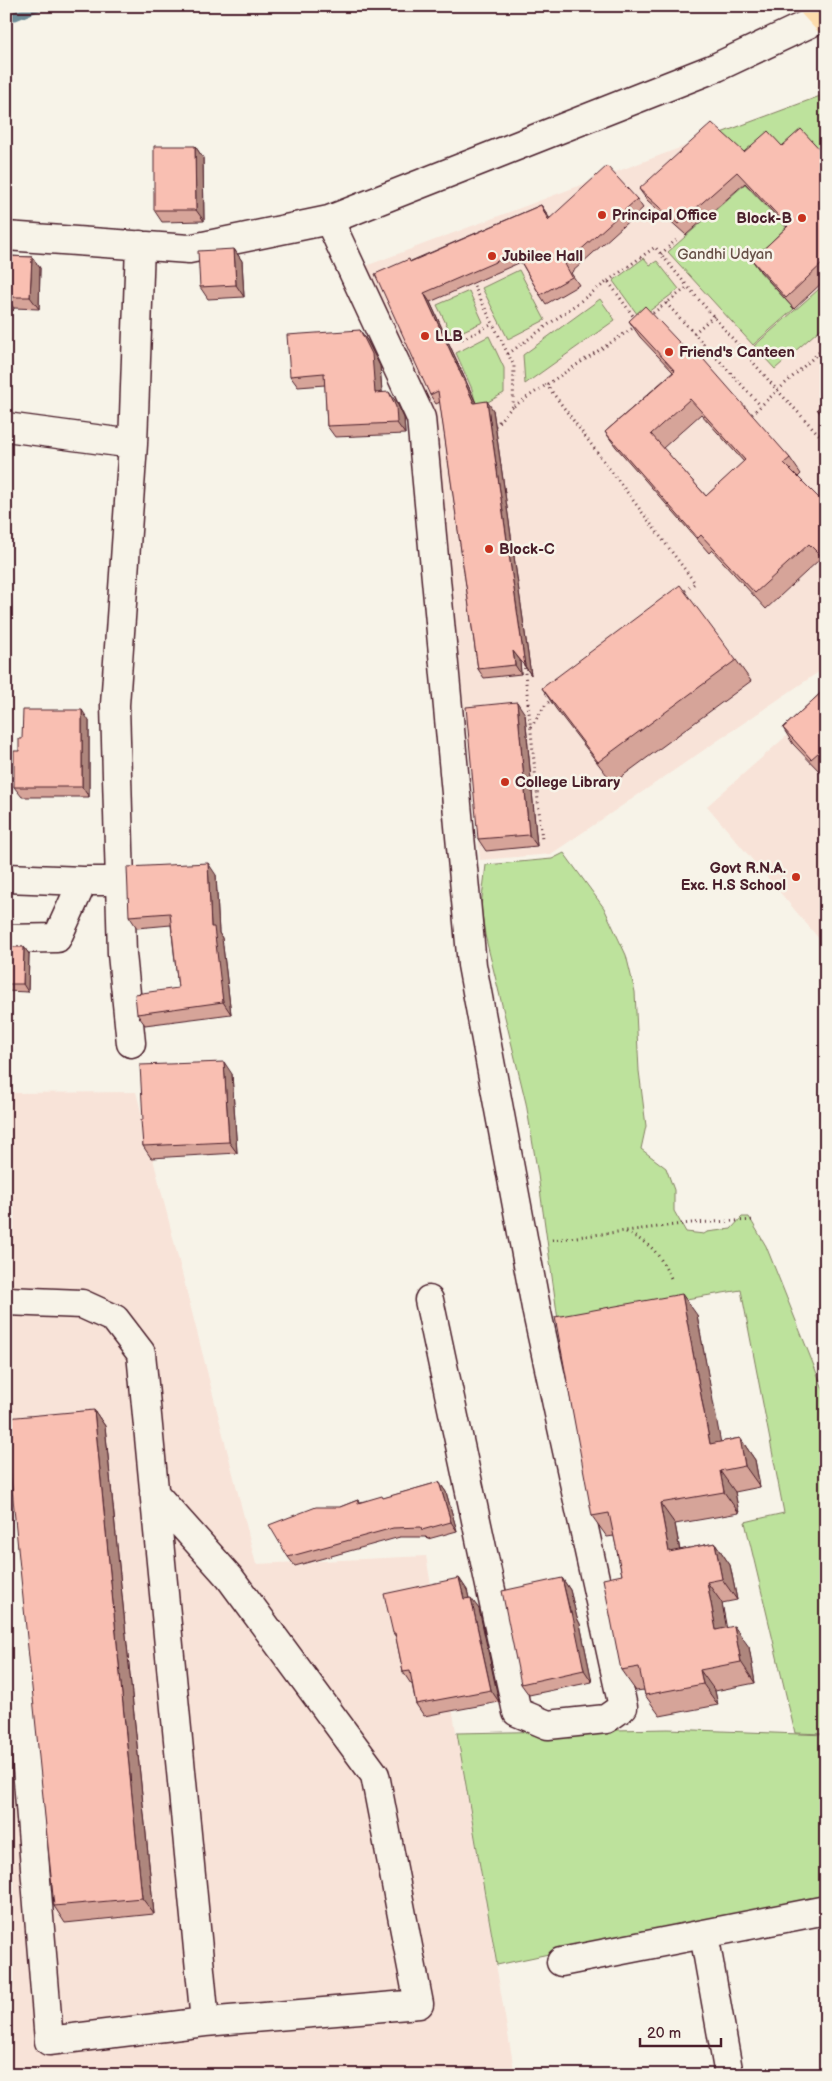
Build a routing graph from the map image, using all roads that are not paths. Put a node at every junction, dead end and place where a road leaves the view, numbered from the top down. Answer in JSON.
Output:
{"nodes":[{"id":1,"x":822,"y":16,"type":"edge"},
{"id":2,"x":330,"y":220,"type":"junction"},
{"id":3,"x":6,"y":236,"type":"edge"},
{"id":4,"x":140,"y":245,"type":"junction"},
{"id":5,"x":6,"y":428,"type":"edge"},
{"id":6,"x":133,"y":444,"type":"junction"},
{"id":7,"x":6,"y":878,"type":"edge"},
{"id":8,"x":83,"y":881,"type":"junction"},
{"id":9,"x":119,"y":881,"type":"junction"},
{"id":10,"x":6,"y":939,"type":"edge"},
{"id":11,"x":131,"y":1044,"type":"dead end"},
{"id":12,"x":429,"y":1300,"type":"dead end"},
{"id":13,"x":6,"y":1301,"type":"edge"},
{"id":14,"x":154,"y":1493,"type":"junction"},
{"id":15,"x":6,"y":1508,"type":"edge"},
{"id":16,"x":826,"y":1910,"type":"edge"},
{"id":17,"x":704,"y":1934,"type":"junction"},
{"id":18,"x":562,"y":1962,"type":"dead end"},
{"id":19,"x":205,"y":2022,"type":"junction"},
{"id":20,"x":729,"y":2075,"type":"edge"}],
"edges":[{"from":1,"to":2,"type":"street"},
{"from":2,"to":4,"type":"street"},
{"from":2,"to":12,"type":"street"},
{"from":3,"to":4,"type":"street"},
{"from":4,"to":6,"type":"street"},
{"from":5,"to":6,"type":"street"},
{"from":6,"to":9,"type":"street"},
{"from":7,"to":8,"type":"street"},
{"from":8,"to":9,"type":"street"},
{"from":8,"to":10,"type":"street"},
{"from":9,"to":11,"type":"street"},
{"from":13,"to":14,"type":"street"},
{"from":14,"to":19,"type":"street"},
{"from":14,"to":19,"type":"street"},
{"from":15,"to":19,"type":"street"},
{"from":16,"to":17,"type":"street"},
{"from":17,"to":18,"type":"street"},
{"from":17,"to":20,"type":"street"}]}
